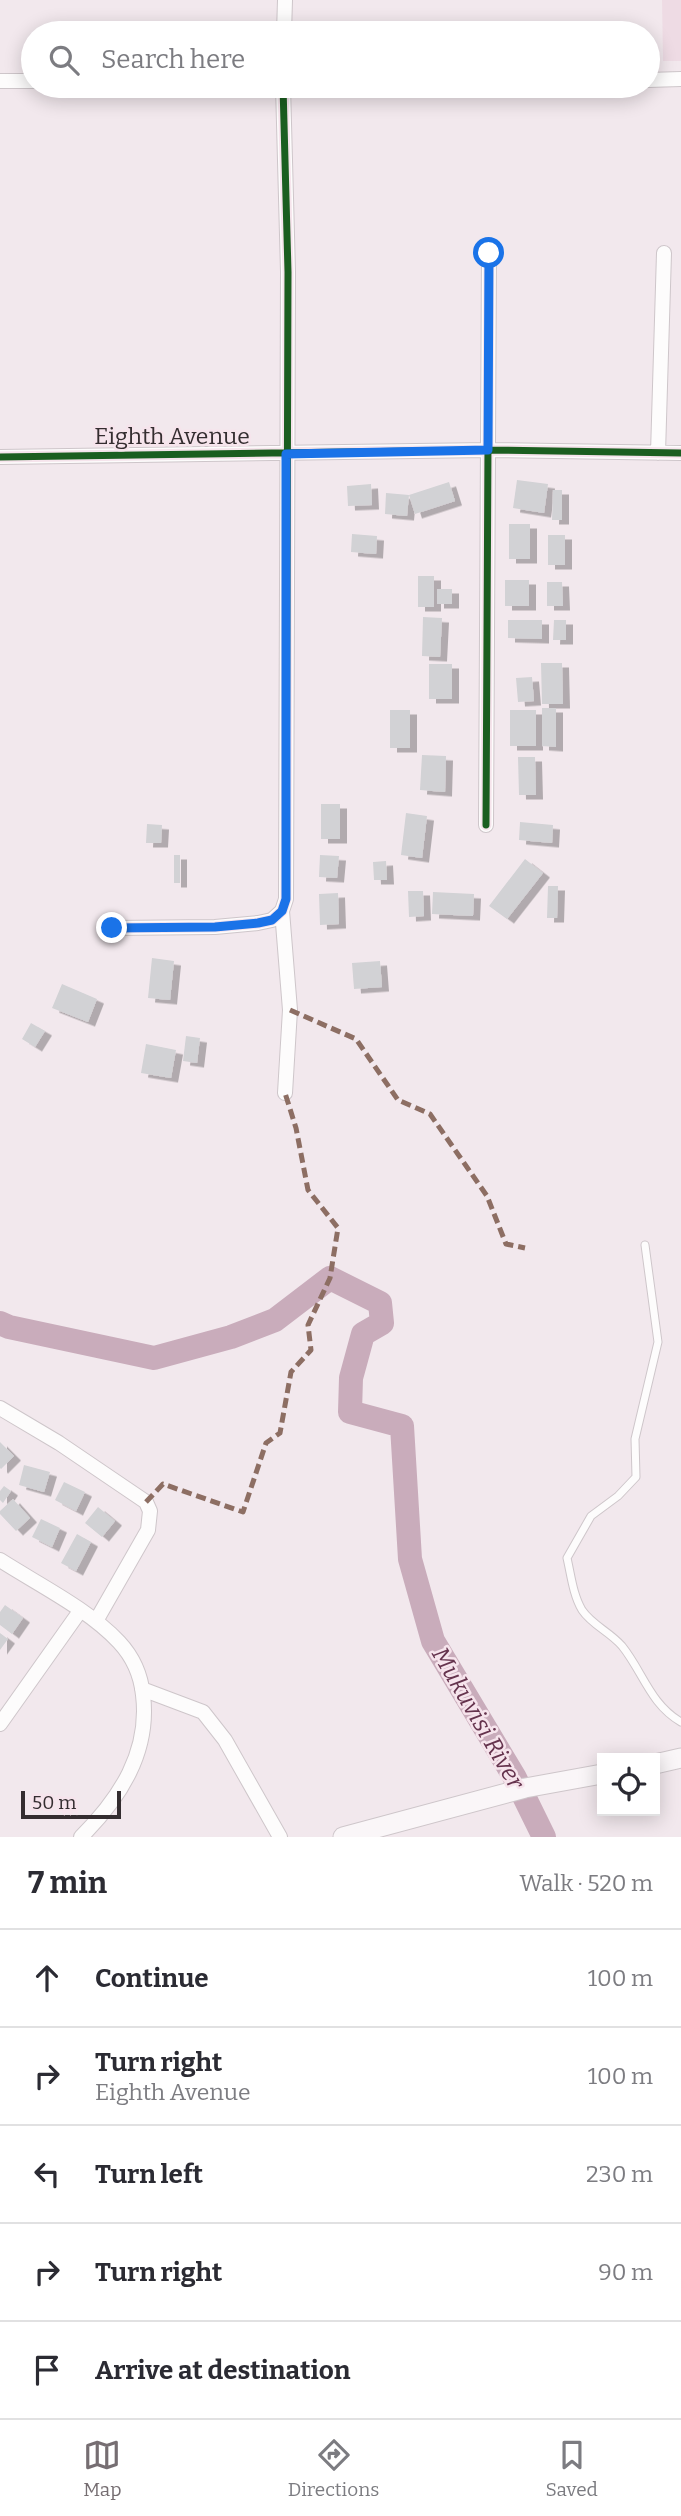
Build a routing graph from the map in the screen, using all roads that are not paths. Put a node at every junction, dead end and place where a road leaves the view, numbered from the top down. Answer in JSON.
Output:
{"nodes":[{"id":1,"x":285,"y":0,"type":"edge"},
{"id":2,"x":284,"y":21,"type":"edge"},
{"id":3,"x":681,"y":79,"type":"edge"},
{"id":4,"x":660,"y":80,"type":"edge"},
{"id":5,"x":0,"y":81,"type":"edge"},
{"id":6,"x":21,"y":81,"type":"edge"},
{"id":7,"x":283,"y":98,"type":"edge"},
{"id":8,"x":489,"y":253,"type":"dead end"},
{"id":9,"x":664,"y":253,"type":"dead end"},
{"id":10,"x":488,"y":450,"type":"junction"},
{"id":11,"x":658,"y":453,"type":"junction"},
{"id":12,"x":681,"y":453,"type":"edge"},
{"id":13,"x":286,"y":454,"type":"junction"},
{"id":14,"x":0,"y":457,"type":"edge"},
{"id":15,"x":486,"y":825,"type":"dead end"},
{"id":16,"x":282,"y":911,"type":"junction"},
{"id":17,"x":112,"y":928,"type":"dead end"},
{"id":18,"x":285,"y":1093,"type":"dead end"},
{"id":19,"x":645,"y":1245,"type":"dead end"},
{"id":20,"x":0,"y":1408,"type":"edge"},
{"id":21,"x":0,"y":1560,"type":"edge"},
{"id":22,"x":80,"y":1611,"type":"junction"},
{"id":23,"x":96,"y":1621,"type":"junction"},
{"id":24,"x":142,"y":1689,"type":"junction"},
{"id":25,"x":681,"y":1722,"type":"edge"},
{"id":26,"x":0,"y":1724,"type":"edge"},
{"id":27,"x":681,"y":1758,"type":"edge"},
{"id":28,"x":660,"y":1763,"type":"edge"},
{"id":29,"x":597,"y":1776,"type":"edge"},
{"id":30,"x":81,"y":1837,"type":"edge"},
{"id":31,"x":281,"y":1837,"type":"edge"},
{"id":32,"x":343,"y":1837,"type":"edge"}],
"edges":[{"from":1,"to":2,"type":"street"},
{"from":3,"to":4,"type":"street"},
{"from":5,"to":6,"type":"street"},
{"from":7,"to":13,"type":"street"},
{"from":8,"to":10,"type":"street"},
{"from":9,"to":11,"type":"street"},
{"from":10,"to":11,"type":"street","name":"Eighth Avenue"},
{"from":10,"to":13,"type":"street","name":"Eighth Avenue"},
{"from":10,"to":15,"type":"street"},
{"from":11,"to":12,"type":"street","name":"Eighth Avenue"},
{"from":13,"to":14,"type":"street","name":"Eighth Avenue"},
{"from":13,"to":16,"type":"street"},
{"from":16,"to":17,"type":"street"},
{"from":16,"to":18,"type":"street"},
{"from":19,"to":25,"type":"lane"},
{"from":20,"to":23,"type":"street"},
{"from":21,"to":22,"type":"street"},
{"from":22,"to":23,"type":"street"},
{"from":22,"to":26,"type":"street"},
{"from":23,"to":24,"type":"street"},
{"from":24,"to":30,"type":"street"},
{"from":24,"to":31,"type":"street"},
{"from":27,"to":28,"type":"street"},
{"from":29,"to":32,"type":"street"}]}
